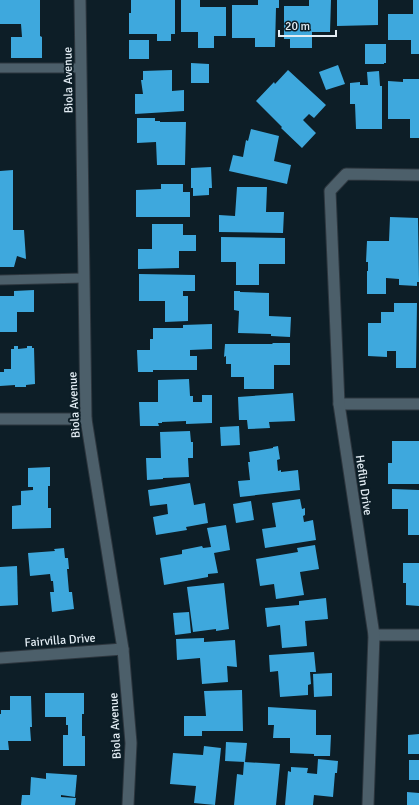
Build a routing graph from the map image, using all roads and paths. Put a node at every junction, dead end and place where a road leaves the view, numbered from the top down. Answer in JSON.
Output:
{"nodes":[{"id":1,"x":80,"y":0,"type":"edge"},
{"id":2,"x":0,"y":68,"type":"edge"},
{"id":3,"x":81,"y":68,"type":"junction"},
{"id":4,"x":419,"y":175,"type":"edge"},
{"id":5,"x":84,"y":278,"type":"junction"},
{"id":6,"x":0,"y":280,"type":"edge"},
{"id":7,"x":339,"y":404,"type":"junction"},
{"id":8,"x":419,"y":404,"type":"edge"},
{"id":9,"x":0,"y":419,"type":"edge"},
{"id":10,"x":86,"y":419,"type":"junction"},
{"id":11,"x":374,"y":635,"type":"junction"},
{"id":12,"x":419,"y":635,"type":"edge"},
{"id":13,"x":123,"y":649,"type":"junction"},
{"id":14,"x":0,"y":658,"type":"edge"},
{"id":15,"x":128,"y":805,"type":"edge"},
{"id":16,"x":368,"y":805,"type":"edge"}],
"edges":[{"from":1,"to":3,"type":"street","name":"Biola Avenue"},
{"from":2,"to":3,"type":"lane"},
{"from":3,"to":5,"type":"street","name":"Biola Avenue"},
{"from":4,"to":7,"type":"street","name":"Heflin Drive"},
{"from":5,"to":6,"type":"lane"},
{"from":5,"to":10,"type":"street","name":"Biola Avenue"},
{"from":7,"to":8,"type":"street"},
{"from":7,"to":11,"type":"street","name":"Heflin Drive"},
{"from":9,"to":10,"type":"street"},
{"from":10,"to":13,"type":"street","name":"Biola Avenue"},
{"from":11,"to":12,"type":"street"},
{"from":11,"to":16,"type":"street","name":"Heflin Drive"},
{"from":13,"to":14,"type":"street","name":"Fairvilla Drive"},
{"from":13,"to":15,"type":"street","name":"Biola Avenue"}]}
